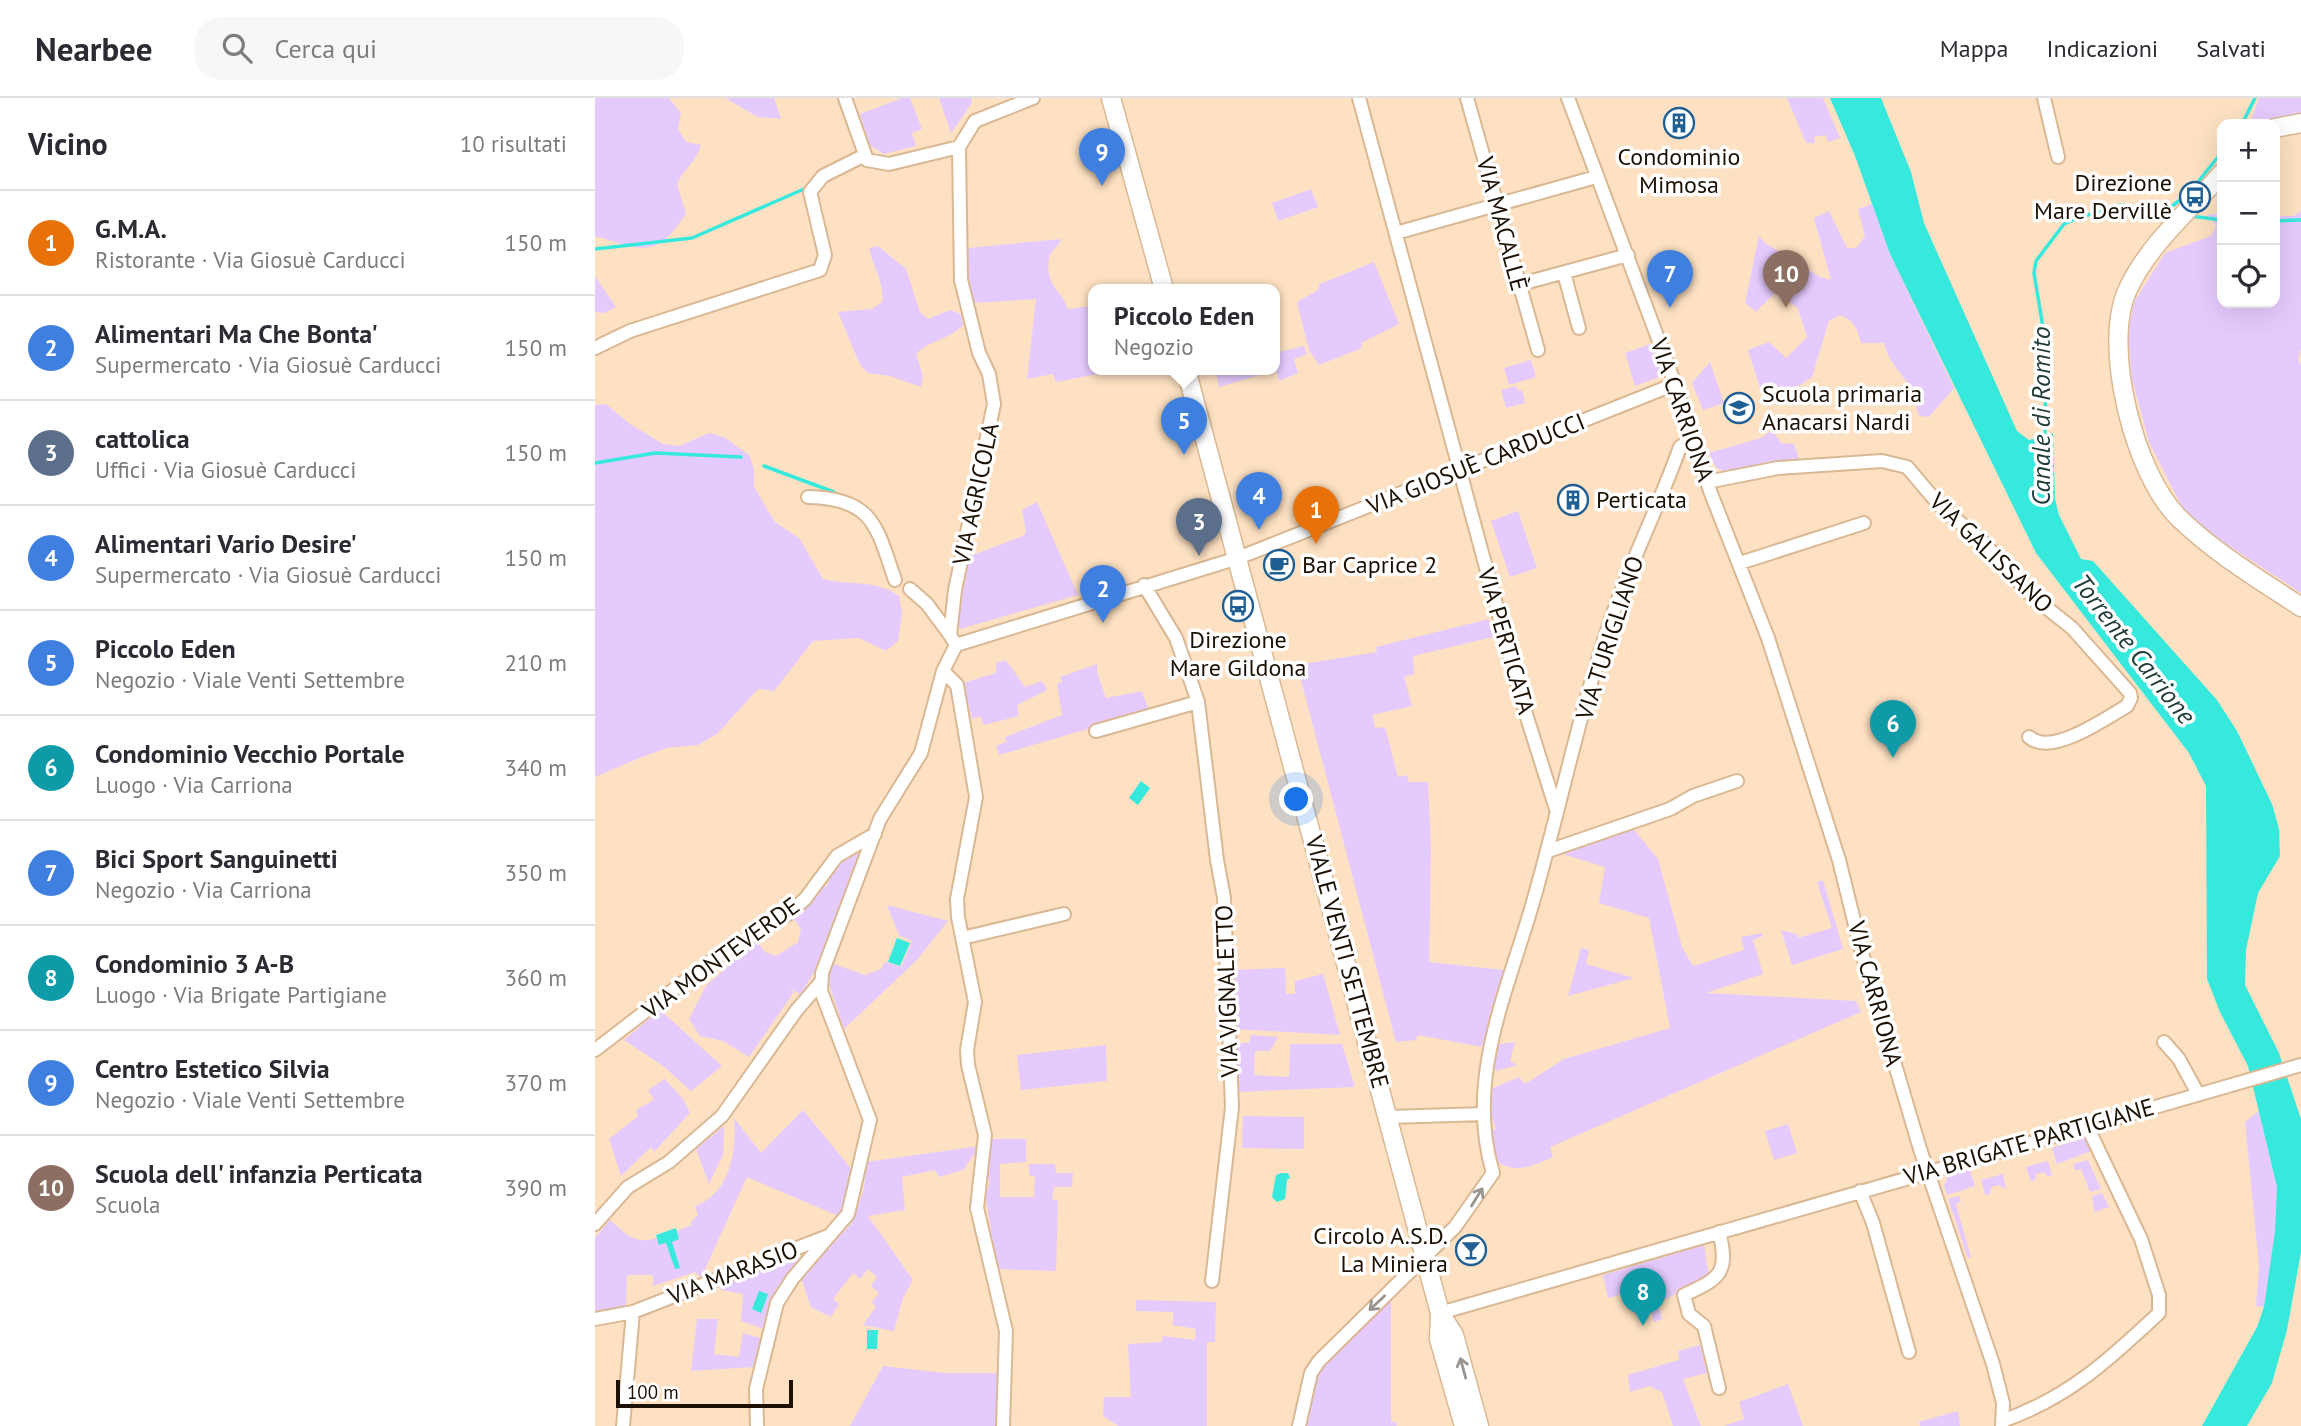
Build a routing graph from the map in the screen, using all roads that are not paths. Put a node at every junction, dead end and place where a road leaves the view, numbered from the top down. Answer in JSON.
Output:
{"nodes":[{"id":1,"x":845,"y":98,"type":"edge"},
{"id":2,"x":1033,"y":98,"type":"edge"},
{"id":3,"x":1111,"y":98,"type":"edge"},
{"id":4,"x":1359,"y":98,"type":"edge"},
{"id":5,"x":1467,"y":98,"type":"edge"},
{"id":6,"x":1568,"y":98,"type":"edge"},
{"id":7,"x":2044,"y":98,"type":"edge"},
{"id":8,"x":2301,"y":123,"type":"edge"},
{"id":9,"x":2280,"y":127,"type":"edge"},
{"id":10,"x":959,"y":147,"type":"junction"},
{"id":11,"x":865,"y":155,"type":"junction"},
{"id":12,"x":2058,"y":157,"type":"dead end"},
{"id":13,"x":1596,"y":177,"type":"junction"},
{"id":14,"x":2217,"y":179,"type":"edge"},
{"id":15,"x":1495,"y":205,"type":"junction"},
{"id":16,"x":1396,"y":233,"type":"junction"},
{"id":17,"x":1628,"y":255,"type":"junction"},
{"id":18,"x":1564,"y":273,"type":"junction"},
{"id":19,"x":1163,"y":284,"type":"edge"},
{"id":20,"x":1517,"y":285,"type":"junction"},
{"id":21,"x":1579,"y":328,"type":"dead end"},
{"id":22,"x":595,"y":348,"type":"edge"},
{"id":23,"x":1538,"y":350,"type":"dead end"},
{"id":24,"x":1188,"y":375,"type":"edge"},
{"id":25,"x":1675,"y":384,"type":"junction"},
{"id":26,"x":1694,"y":438,"type":"junction"},
{"id":27,"x":1459,"y":470,"type":"junction"},
{"id":28,"x":1707,"y":482,"type":"junction"},
{"id":29,"x":808,"y":497,"type":"dead end"},
{"id":30,"x":1864,"y":523,"type":"dead end"},
{"id":31,"x":1238,"y":558,"type":"junction"},
{"id":32,"x":1740,"y":563,"type":"junction"},
{"id":33,"x":895,"y":580,"type":"dead end"},
{"id":34,"x":1144,"y":585,"type":"junction"},
{"id":35,"x":910,"y":589,"type":"dead end"},
{"id":36,"x":2301,"y":607,"type":"edge"},
{"id":37,"x":953,"y":640,"type":"junction"},
{"id":38,"x":943,"y":671,"type":"junction"},
{"id":39,"x":1198,"y":702,"type":"junction"},
{"id":40,"x":1096,"y":731,"type":"dead end"},
{"id":41,"x":2029,"y":737,"type":"dead end"},
{"id":42,"x":1737,"y":780,"type":"dead end"},
{"id":43,"x":1557,"y":810,"type":"junction"},
{"id":44,"x":875,"y":834,"type":"junction"},
{"id":45,"x":1548,"y":851,"type":"junction"},
{"id":46,"x":1064,"y":914,"type":"dead end"},
{"id":47,"x":963,"y":938,"type":"junction"},
{"id":48,"x":821,"y":982,"type":"junction"},
{"id":49,"x":2164,"y":1042,"type":"dead end"},
{"id":50,"x":595,"y":1050,"type":"edge"},
{"id":51,"x":2301,"y":1065,"type":"edge"},
{"id":52,"x":2197,"y":1094,"type":"junction"},
{"id":53,"x":1484,"y":1114,"type":"junction"},
{"id":54,"x":1389,"y":1117,"type":"junction"},
{"id":55,"x":2087,"y":1126,"type":"junction"},
{"id":56,"x":1927,"y":1171,"type":"junction"},
{"id":57,"x":1860,"y":1191,"type":"junction"},
{"id":58,"x":595,"y":1224,"type":"edge"},
{"id":59,"x":1719,"y":1232,"type":"junction"},
{"id":60,"x":832,"y":1235,"type":"junction"},
{"id":61,"x":1425,"y":1255,"type":"junction"},
{"id":62,"x":1212,"y":1280,"type":"dead end"},
{"id":63,"x":633,"y":1312,"type":"junction"},
{"id":64,"x":1440,"y":1313,"type":"junction"},
{"id":65,"x":595,"y":1319,"type":"edge"},
{"id":66,"x":1909,"y":1352,"type":"dead end"},
{"id":67,"x":1719,"y":1388,"type":"dead end"},
{"id":68,"x":2002,"y":1423,"type":"edge"},
{"id":69,"x":623,"y":1426,"type":"edge"},
{"id":70,"x":757,"y":1426,"type":"edge"},
{"id":71,"x":1003,"y":1426,"type":"edge"},
{"id":72,"x":1299,"y":1426,"type":"edge"},
{"id":73,"x":1464,"y":1426,"type":"edge"},
{"id":74,"x":1479,"y":1426,"type":"edge"}],
"edges":[{"from":1,"to":11,"type":"street"},
{"from":2,"to":10,"type":"street"},
{"from":3,"to":19,"type":"main road"},
{"from":4,"to":16,"type":"street","name":"VIA PERTICATA"},
{"from":5,"to":15,"type":"street","name":"VIA MACALLÈ"},
{"from":6,"to":13,"type":"street","name":"VIA CARRIONA"},
{"from":7,"to":12,"type":"street"},
{"from":8,"to":9,"type":"main road"},
{"from":10,"to":11,"type":"street"},
{"from":10,"to":37,"type":"street","name":"VIA AGRICOLA"},
{"from":11,"to":22,"type":"street"},
{"from":13,"to":15,"type":"street"},
{"from":13,"to":17,"type":"street","name":"VIA CARRIONA"},
{"from":14,"to":36,"type":"main road"},
{"from":15,"to":16,"type":"street"},
{"from":15,"to":20,"type":"street","name":"VIA MACALLÈ"},
{"from":16,"to":27,"type":"street","name":"VIA PERTICATA"},
{"from":17,"to":18,"type":"street"},
{"from":17,"to":25,"type":"street","name":"VIA CARRIONA"},
{"from":18,"to":20,"type":"street"},
{"from":18,"to":21,"type":"street"},
{"from":20,"to":23,"type":"street","name":"VIA MACALLÈ"},
{"from":24,"to":31,"type":"main road","name":"VIALE VENTI SETTEMBRE"},
{"from":25,"to":26,"type":"street","name":"VIA CARRIONA"},
{"from":25,"to":27,"type":"street","name":"VIA GIOSUÈ CARDUCCI"},
{"from":26,"to":28,"type":"street","name":"VIA CARRIONA"},
{"from":26,"to":43,"type":"street","name":"VIA TURIGLIANO"},
{"from":27,"to":31,"type":"street","name":"VIA GIOSUÈ CARDUCCI"},
{"from":27,"to":43,"type":"street","name":"VIA PERTICATA"},
{"from":28,"to":32,"type":"street","name":"VIA CARRIONA"},
{"from":28,"to":41,"type":"street","name":"VIA GALISSANO"},
{"from":29,"to":33,"type":"street"},
{"from":30,"to":32,"type":"street"},
{"from":31,"to":34,"type":"street","name":"VIA GIOSUÈ CARDUCCI"},
{"from":31,"to":54,"type":"main road","name":"VIALE VENTI SETTEMBRE"},
{"from":32,"to":56,"type":"street","name":"VIA CARRIONA"},
{"from":34,"to":37,"type":"street","name":"VIA GIOSUÈ CARDUCCI"},
{"from":34,"to":39,"type":"street","name":"VIA VIGNALETTO"},
{"from":35,"to":37,"type":"street"},
{"from":37,"to":38,"type":"street"},
{"from":38,"to":44,"type":"street"},
{"from":38,"to":47,"type":"street"},
{"from":39,"to":40,"type":"street"},
{"from":39,"to":62,"type":"street","name":"VIA VIGNALETTO"},
{"from":42,"to":45,"type":"street"},
{"from":43,"to":45,"type":"street","name":"VIA TURIGLIANO"},
{"from":44,"to":48,"type":"street"},
{"from":44,"to":50,"type":"street","name":"VIA MONTEVERDE"},
{"from":45,"to":53,"type":"street","name":"VIA TURIGLIANO"},
{"from":46,"to":47,"type":"street"},
{"from":47,"to":71,"type":"street"},
{"from":48,"to":58,"type":"street"},
{"from":48,"to":60,"type":"street"},
{"from":49,"to":52,"type":"street"},
{"from":51,"to":52,"type":"street","name":"VIA BRIGATE PARTIGIANE"},
{"from":52,"to":55,"type":"street","name":"VIA BRIGATE PARTIGIANE"},
{"from":53,"to":54,"type":"street"},
{"from":61,"to":53,"type":"street","name":"VIA TURIGLIANO","one_way":true},
{"from":54,"to":61,"type":"main road","name":"VIALE VENTI SETTEMBRE"},
{"from":55,"to":56,"type":"street","name":"VIA BRIGATE PARTIGIANE"},
{"from":55,"to":68,"type":"street"},
{"from":56,"to":57,"type":"street","name":"VIA BRIGATE PARTIGIANE"},
{"from":56,"to":68,"type":"street","name":"VIA CARRIONA"},
{"from":57,"to":59,"type":"street","name":"VIA BRIGATE PARTIGIANE"},
{"from":57,"to":66,"type":"street"},
{"from":59,"to":64,"type":"street","name":"VIA BRIGATE PARTIGIANE"},
{"from":59,"to":67,"type":"street"},
{"from":60,"to":63,"type":"street","name":"VIA MARASIO"},
{"from":60,"to":70,"type":"street"},
{"from":61,"to":64,"type":"main road","name":"VIALE VENTI SETTEMBRE"},
{"from":61,"to":72,"type":"street","name":"VIA TURIGLIANO","one_way":true},
{"from":63,"to":65,"type":"street","name":"VIA MARASIO"},
{"from":63,"to":69,"type":"street"},
{"from":64,"to":73,"type":"main road","name":"VIALE VENTI SETTEMBRE"},
{"from":74,"to":64,"type":"main road","name":"VIALE VENTI SETTEMBRE","one_way":true}]}
